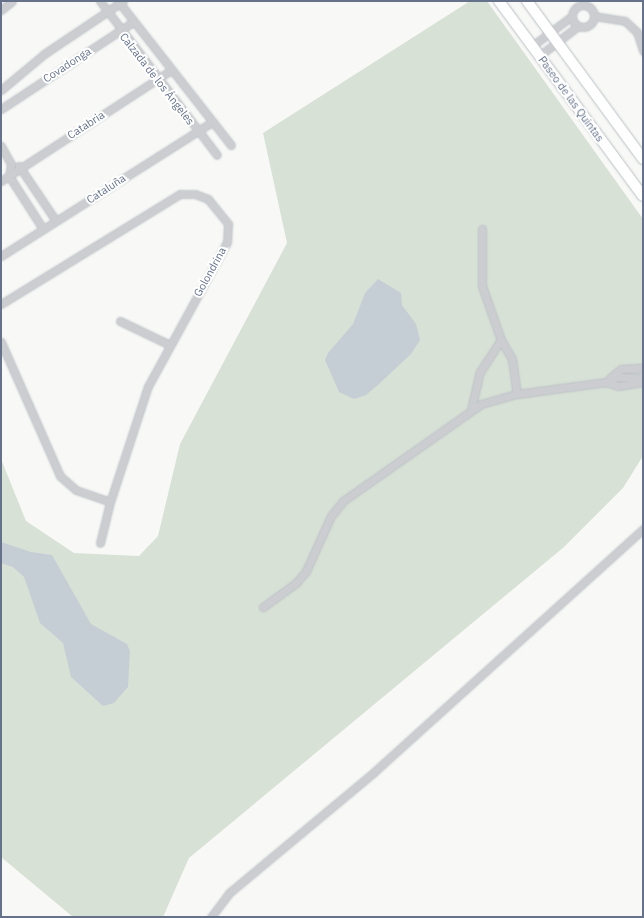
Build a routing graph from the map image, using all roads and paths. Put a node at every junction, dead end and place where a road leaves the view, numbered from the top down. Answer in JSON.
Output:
{"nodes":[{"id":1,"x":12,"y":1,"type":"edge"},
{"id":2,"x":100,"y":1,"type":"edge"},
{"id":3,"x":499,"y":1,"type":"edge"},
{"id":4,"x":527,"y":1,"type":"edge"},
{"id":5,"x":120,"y":2,"type":"edge"},
{"id":6,"x":579,"y":3,"type":"edge"},
{"id":7,"x":1,"y":10,"type":"edge"},
{"id":8,"x":107,"y":12,"type":"junction"},
{"id":9,"x":572,"y":16,"type":"junction"},
{"id":10,"x":594,"y":16,"type":"junction"},
{"id":11,"x":133,"y":22,"type":"junction"},
{"id":12,"x":578,"y":26,"type":"junction"},
{"id":13,"x":119,"y":31,"type":"junction"},
{"id":14,"x":550,"y":32,"type":"junction"},
{"id":15,"x":557,"y":42,"type":"junction"},
{"id":16,"x":532,"y":46,"type":"junction"},
{"id":17,"x":643,"y":51,"type":"edge"},
{"id":18,"x":539,"y":56,"type":"junction"},
{"id":19,"x":171,"y":70,"type":"junction"},
{"id":20,"x":157,"y":80,"type":"junction"},
{"id":21,"x":1,"y":90,"type":"edge"},
{"id":22,"x":1,"y":109,"type":"edge"},
{"id":23,"x":212,"y":122,"type":"junction"},
{"id":24,"x":198,"y":131,"type":"junction"},
{"id":25,"x":231,"y":145,"type":"dead end"},
{"id":26,"x":1,"y":146,"type":"edge"},
{"id":27,"x":217,"y":155,"type":"dead end"},
{"id":28,"x":643,"y":159,"type":"edge"},
{"id":29,"x":11,"y":164,"type":"junction"},
{"id":30,"x":22,"y":167,"type":"junction"},
{"id":31,"x":9,"y":176,"type":"junction"},
{"id":32,"x":1,"y":181,"type":"edge"},
{"id":33,"x":643,"y":196,"type":"edge"},
{"id":34,"x":56,"y":221,"type":"junction"},
{"id":35,"x":43,"y":229,"type":"junction"},
{"id":36,"x":482,"y":230,"type":"dead end"},
{"id":37,"x":1,"y":256,"type":"edge"},
{"id":38,"x":1,"y":304,"type":"edge"},
{"id":39,"x":120,"y":321,"type":"dead end"},
{"id":40,"x":501,"y":340,"type":"junction"},
{"id":41,"x":1,"y":342,"type":"edge"},
{"id":42,"x":170,"y":345,"type":"junction"},
{"id":43,"x":643,"y":368,"type":"edge"},
{"id":44,"x":643,"y":378,"type":"edge"},
{"id":45,"x":606,"y":382,"type":"junction"},
{"id":46,"x":643,"y":382,"type":"edge"},
{"id":47,"x":517,"y":394,"type":"junction"},
{"id":48,"x":471,"y":410,"type":"junction"},
{"id":49,"x":110,"y":502,"type":"junction"},
{"id":50,"x":643,"y":529,"type":"edge"},
{"id":51,"x":100,"y":543,"type":"dead end"},
{"id":52,"x":263,"y":608,"type":"dead end"},
{"id":53,"x":211,"y":917,"type":"edge"}],
"edges":[{"from":1,"to":7,"type":"street"},
{"from":2,"to":8,"type":"street","name":"Calzada de los Ángeles"},
{"from":3,"to":16,"type":"main road","name":"Paseo de las Quintas"},
{"from":4,"to":14,"type":"main road","name":"Paseo de las Quintas"},
{"from":5,"to":8,"type":"street"},
{"from":5,"to":11,"type":"street","name":"Calzada de los Ángeles"},
{"from":6,"to":9,"type":"street"},
{"from":6,"to":10,"type":"street"},
{"from":8,"to":13,"type":"street","name":"Calzada de los Ángeles"},
{"from":8,"to":21,"type":"street"},
{"from":9,"to":12,"type":"street"},
{"from":9,"to":14,"type":"street"},
{"from":10,"to":12,"type":"street"},
{"from":10,"to":17,"type":"street"},
{"from":11,"to":13,"type":"street","name":"Covadonga"},
{"from":11,"to":19,"type":"street","name":"Calzada de los Ángeles"},
{"from":12,"to":15,"type":"street"},
{"from":13,"to":20,"type":"street","name":"Calzada de los Ángeles"},
{"from":13,"to":22,"type":"street","name":"Covadonga"},
{"from":14,"to":15,"type":"main road","name":"Paseo de las Quintas"},
{"from":14,"to":16,"type":"street"},
{"from":15,"to":18,"type":"street"},
{"from":15,"to":28,"type":"main road","name":"Paseo de las Quintas"},
{"from":16,"to":18,"type":"main road","name":"Paseo de las Quintas"},
{"from":18,"to":33,"type":"main road","name":"Paseo de las Quintas"},
{"from":19,"to":20,"type":"street","name":"Catabria"},
{"from":19,"to":23,"type":"street","name":"Calzada de los Ángeles"},
{"from":20,"to":24,"type":"street","name":"Calzada de los Ángeles"},
{"from":20,"to":30,"type":"street","name":"Catabria"},
{"from":23,"to":24,"type":"street","name":"Cataluña"},
{"from":23,"to":25,"type":"street","name":"Calzada de los Ángeles"},
{"from":24,"to":27,"type":"street","name":"Calzada de los Ángeles"},
{"from":24,"to":34,"type":"street","name":"Cataluña"},
{"from":26,"to":29,"type":"street"},
{"from":29,"to":30,"type":"street"},
{"from":29,"to":31,"type":"street"},
{"from":30,"to":31,"type":"street","name":"Catabria"},
{"from":30,"to":34,"type":"street"},
{"from":31,"to":32,"type":"street","name":"Catabria"},
{"from":31,"to":35,"type":"street"},
{"from":34,"to":35,"type":"street","name":"Cataluña"},
{"from":35,"to":37,"type":"street","name":"Cataluña"},
{"from":36,"to":40,"type":"street"},
{"from":38,"to":42,"type":"street","name":"Golondrina"},
{"from":39,"to":42,"type":"street"},
{"from":40,"to":47,"type":"street"},
{"from":40,"to":48,"type":"street"},
{"from":41,"to":49,"type":"street"},
{"from":42,"to":49,"type":"street","name":"Golondrina"},
{"from":43,"to":45,"type":"street"},
{"from":44,"to":45,"type":"street"},
{"from":45,"to":46,"type":"street"},
{"from":45,"to":47,"type":"street"},
{"from":47,"to":48,"type":"street"},
{"from":48,"to":52,"type":"street"},
{"from":49,"to":51,"type":"street","name":"Golondrina"},
{"from":50,"to":53,"type":"street"}]}
